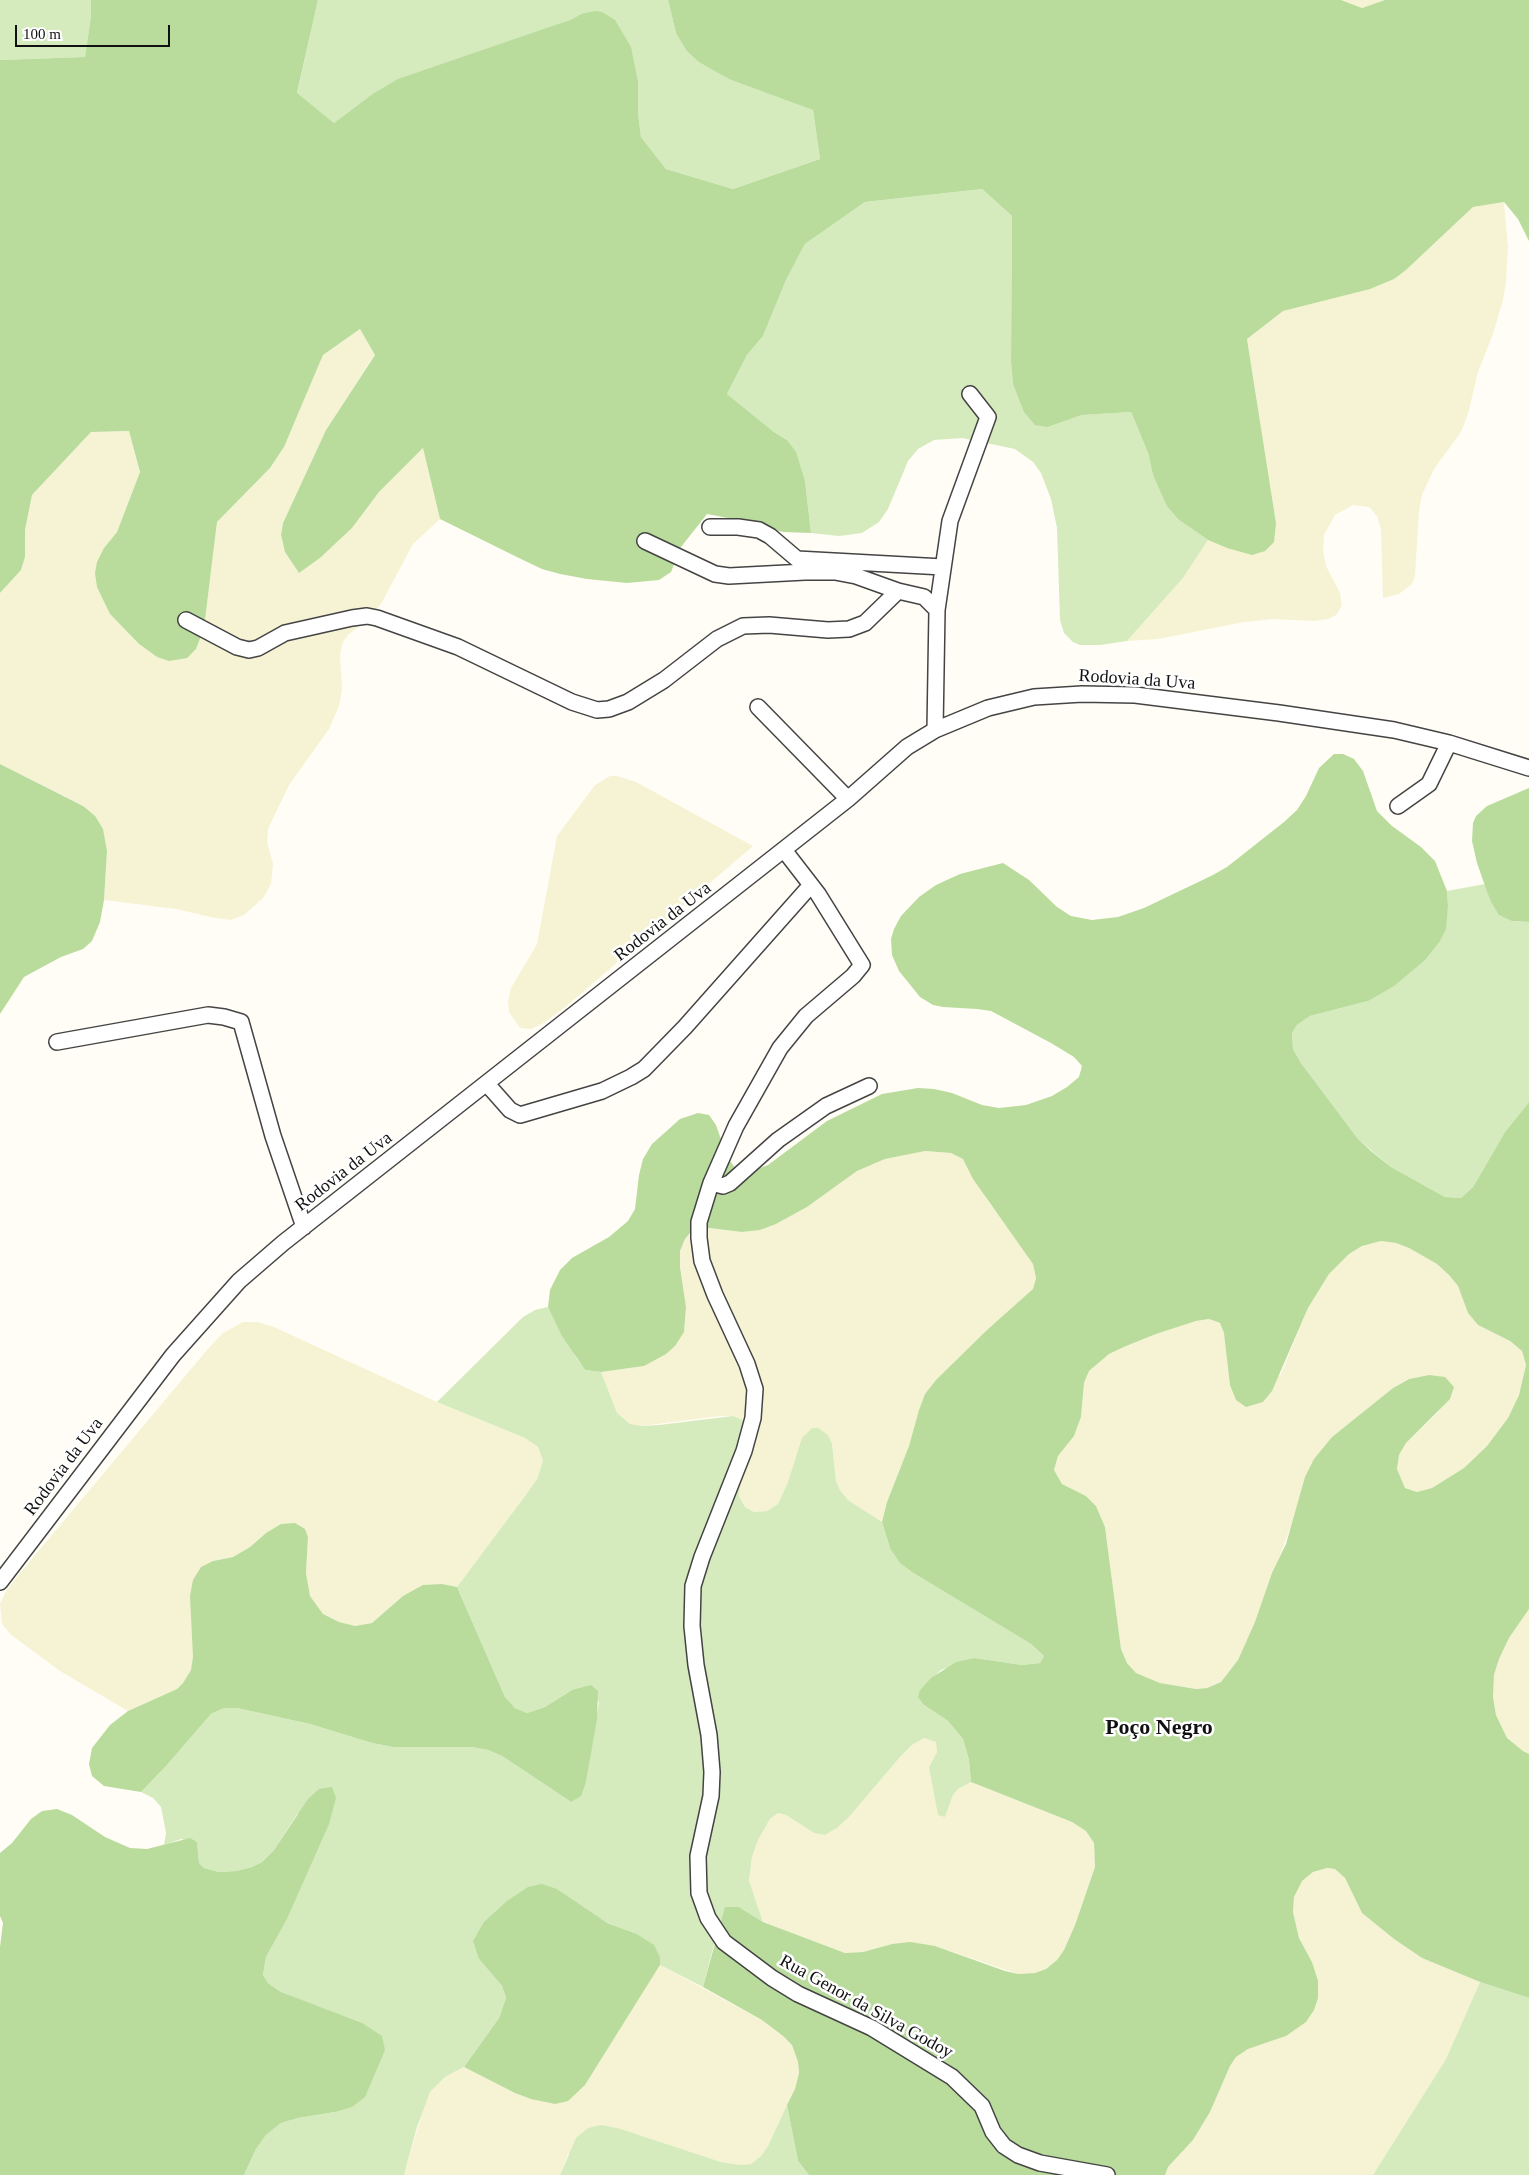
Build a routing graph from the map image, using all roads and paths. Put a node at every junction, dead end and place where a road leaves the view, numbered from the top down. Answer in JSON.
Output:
{"nodes":[{"id":1,"x":970,"y":394,"type":"dead end"},
{"id":2,"x":710,"y":527,"type":"dead end"},
{"id":3,"x":645,"y":541,"type":"dead end"},
{"id":4,"x":943,"y":567,"type":"junction"},
{"id":5,"x":898,"y":592,"type":"junction"},
{"id":6,"x":937,"y":610,"type":"junction"},
{"id":7,"x":186,"y":620,"type":"dead end"},
{"id":8,"x":758,"y":707,"type":"dead end"},
{"id":9,"x":935,"y":730,"type":"junction"},
{"id":10,"x":1450,"y":742,"type":"junction"},
{"id":11,"x":1529,"y":768,"type":"edge"},
{"id":12,"x":848,"y":799,"type":"junction"},
{"id":13,"x":1398,"y":806,"type":"dead end"},
{"id":14,"x":784,"y":850,"type":"junction"},
{"id":15,"x":811,"y":885,"type":"junction"},
{"id":16,"x":57,"y":1042,"type":"dead end"},
{"id":17,"x":488,"y":1084,"type":"junction"},
{"id":18,"x":869,"y":1086,"type":"dead end"},
{"id":19,"x":711,"y":1183,"type":"junction"},
{"id":20,"x":304,"y":1227,"type":"junction"},
{"id":21,"x":0,"y":1582,"type":"edge"},
{"id":22,"x":1107,"y":2175,"type":"edge"}],
"edges":[{"from":1,"to":4,"type":"street"},
{"from":2,"to":4,"type":"street"},
{"from":3,"to":5,"type":"street"},
{"from":4,"to":6,"type":"street"},
{"from":5,"to":6,"type":"street"},
{"from":5,"to":7,"type":"street"},
{"from":6,"to":9,"type":"street"},
{"from":8,"to":12,"type":"street"},
{"from":9,"to":10,"type":"street","name":"Rodovia da Uva"},
{"from":9,"to":12,"type":"street","name":"Rodovia da Uva"},
{"from":10,"to":11,"type":"street","name":"Rodovia da Uva"},
{"from":10,"to":13,"type":"street"},
{"from":12,"to":14,"type":"street","name":"Rodovia da Uva"},
{"from":14,"to":15,"type":"street","name":"Rua Genor da Silva Godoy"},
{"from":14,"to":17,"type":"street","name":"Rodovia da Uva"},
{"from":15,"to":17,"type":"street"},
{"from":15,"to":19,"type":"street","name":"Rua Genor da Silva Godoy"},
{"from":16,"to":20,"type":"street"},
{"from":17,"to":20,"type":"street","name":"Rodovia da Uva"},
{"from":18,"to":19,"type":"street"},
{"from":19,"to":22,"type":"street","name":"Rua Genor da Silva Godoy"},
{"from":20,"to":21,"type":"street","name":"Rodovia da Uva"}]}
